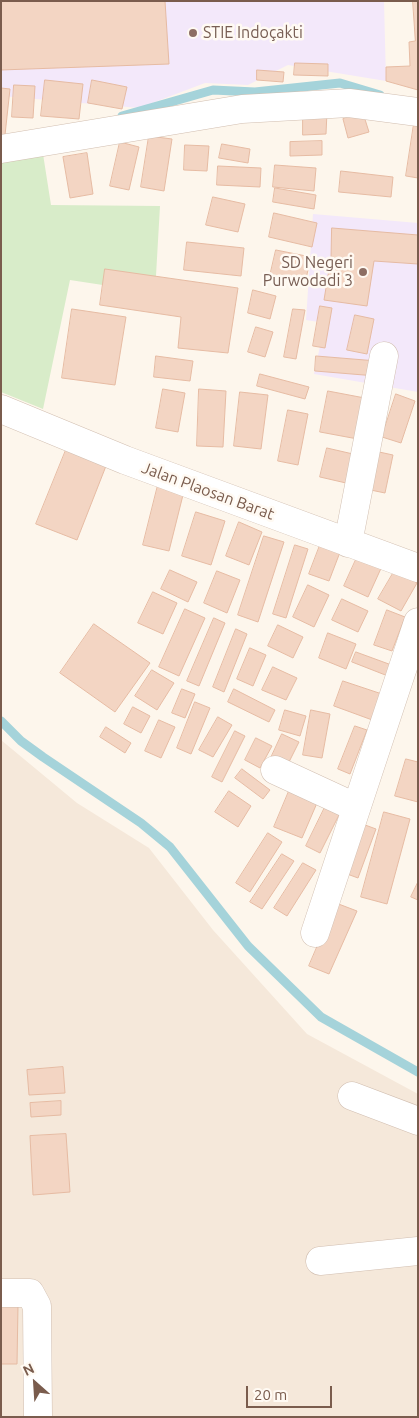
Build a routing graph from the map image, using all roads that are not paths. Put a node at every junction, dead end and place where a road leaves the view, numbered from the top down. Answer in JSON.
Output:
{"nodes":[{"id":1,"x":418,"y":112,"type":"edge"},
{"id":2,"x":1,"y":149,"type":"edge"},
{"id":3,"x":384,"y":356,"type":"dead end"},
{"id":4,"x":1,"y":409,"type":"edge"},
{"id":5,"x":348,"y":543,"type":"junction"},
{"id":6,"x":418,"y":568,"type":"edge"},
{"id":7,"x":418,"y":622,"type":"edge"},
{"id":8,"x":276,"y":770,"type":"dead end"},
{"id":9,"x":355,"y":807,"type":"junction"},
{"id":10,"x":315,"y":933,"type":"dead end"},
{"id":11,"x":352,"y":1096,"type":"dead end"},
{"id":12,"x":418,"y":1121,"type":"edge"},
{"id":13,"x":418,"y":1251,"type":"edge"},
{"id":14,"x":320,"y":1261,"type":"dead end"},
{"id":15,"x":1,"y":1292,"type":"edge"},
{"id":16,"x":38,"y":1417,"type":"edge"}],
"edges":[{"from":1,"to":2,"type":"street"},
{"from":3,"to":5,"type":"street"},
{"from":4,"to":5,"type":"street","name":"Jalan Plaosan Barat"},
{"from":5,"to":6,"type":"street","name":"Jalan Plaosan Barat"},
{"from":7,"to":9,"type":"street"},
{"from":8,"to":9,"type":"street"},
{"from":9,"to":10,"type":"street"},
{"from":11,"to":12,"type":"street"},
{"from":13,"to":14,"type":"street"},
{"from":15,"to":16,"type":"street"}]}
